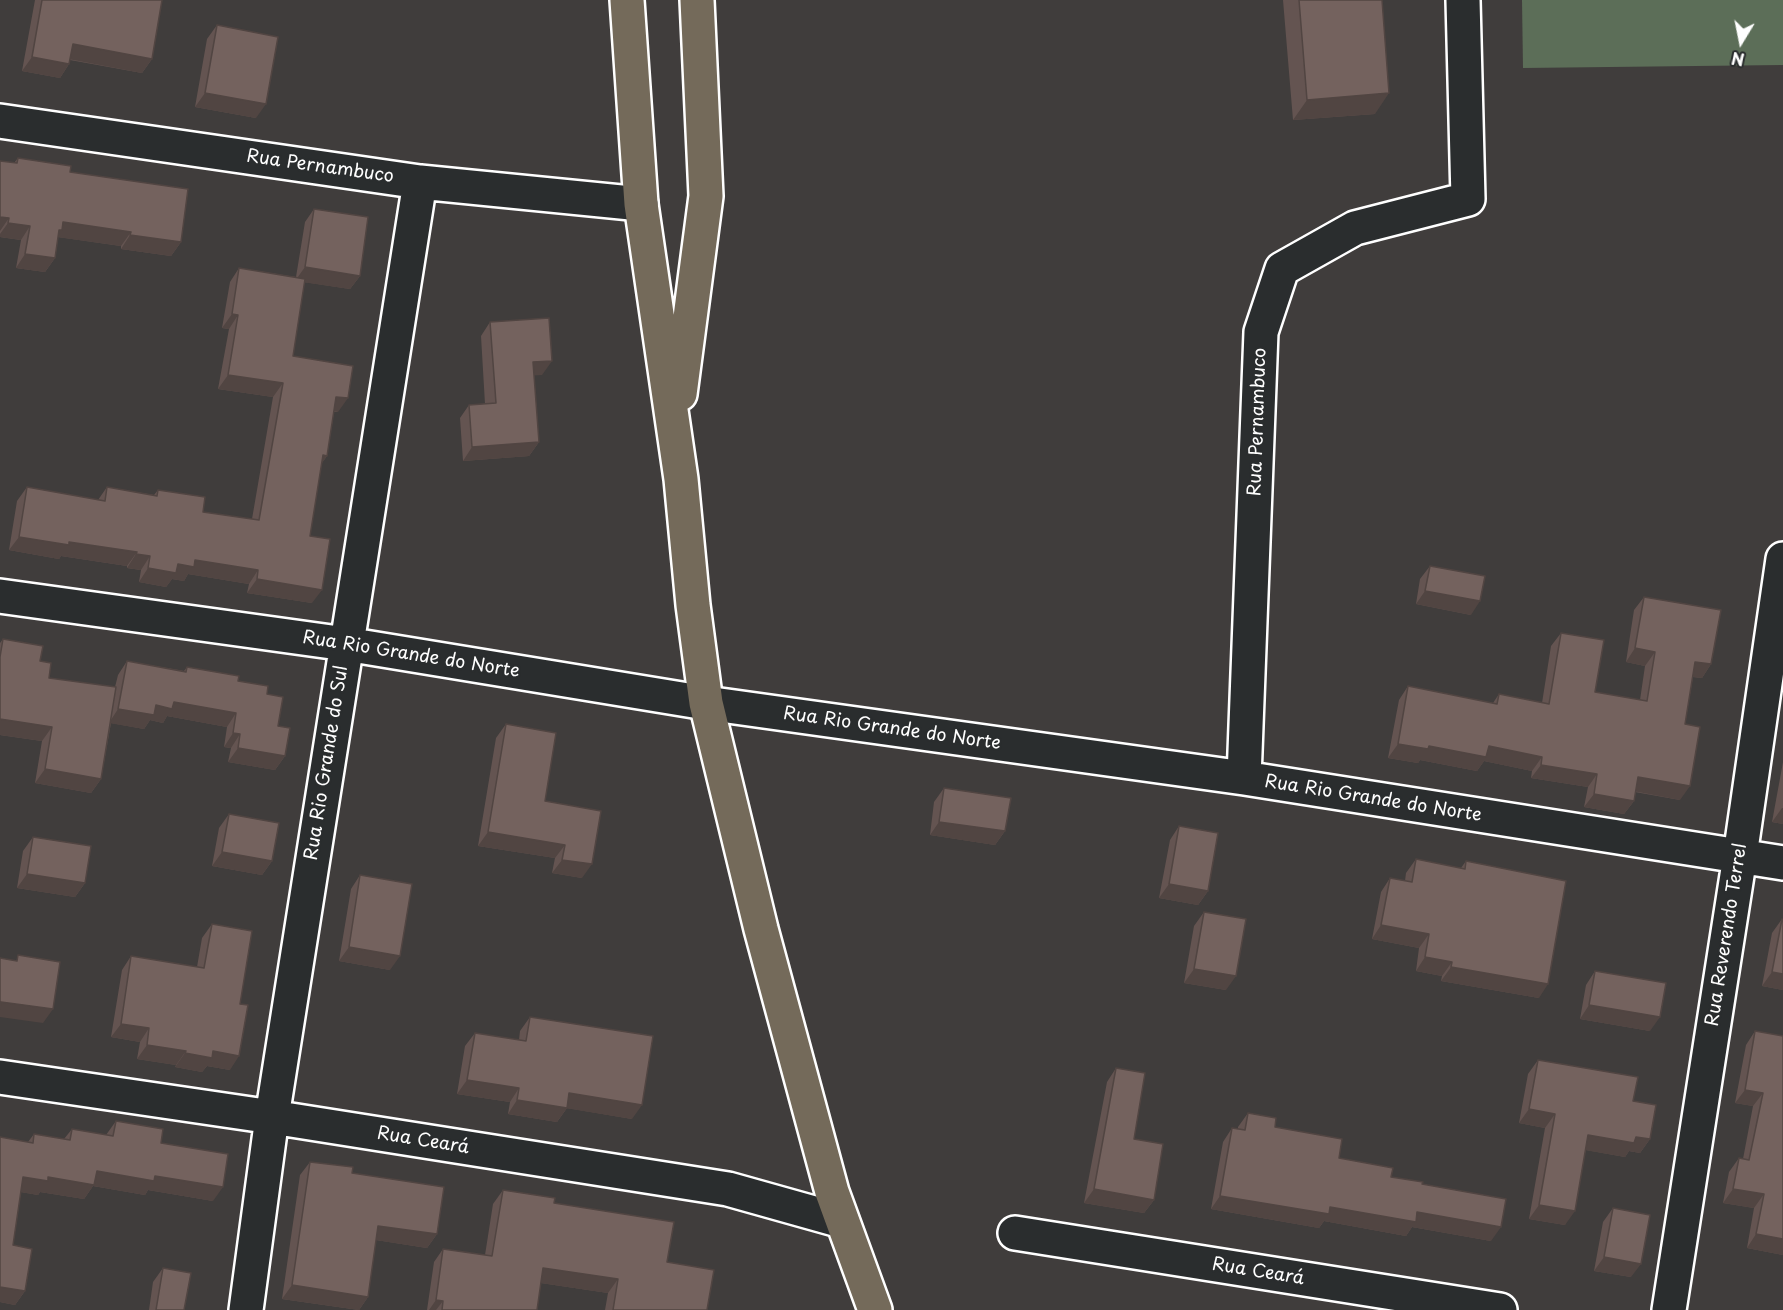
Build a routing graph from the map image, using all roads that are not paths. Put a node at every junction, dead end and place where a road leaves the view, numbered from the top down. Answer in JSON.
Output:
{"nodes":[{"id":1,"x":627,"y":0,"type":"edge"},
{"id":2,"x":697,"y":0,"type":"edge"},
{"id":3,"x":1463,"y":0,"type":"edge"},
{"id":4,"x":0,"y":121,"type":"edge"},
{"id":5,"x":420,"y":182,"type":"junction"},
{"id":6,"x":641,"y":204,"type":"junction"},
{"id":7,"x":675,"y":434,"type":"junction"},
{"id":8,"x":1783,"y":559,"type":"edge"},
{"id":9,"x":0,"y":596,"type":"edge"},
{"id":10,"x":346,"y":644,"type":"junction"},
{"id":11,"x":706,"y":703,"type":"junction"},
{"id":12,"x":1244,"y":778,"type":"junction"},
{"id":13,"x":1740,"y":856,"type":"junction"},
{"id":14,"x":1783,"y":863,"type":"edge"},
{"id":15,"x":0,"y":1077,"type":"edge"},
{"id":16,"x":272,"y":1117,"type":"junction"},
{"id":17,"x":843,"y":1221,"type":"junction"},
{"id":18,"x":1015,"y":1233,"type":"dead end"},
{"id":19,"x":246,"y":1310,"type":"edge"},
{"id":20,"x":875,"y":1310,"type":"edge"},
{"id":21,"x":1500,"y":1310,"type":"edge"},
{"id":22,"x":1669,"y":1310,"type":"edge"}],
"edges":[{"from":1,"to":6,"type":"main road"},
{"from":2,"to":7,"type":"main road"},
{"from":3,"to":12,"type":"street","name":"Rua Pernambuco"},
{"from":4,"to":5,"type":"street","name":"Rua Pernambuco"},
{"from":5,"to":6,"type":"street","name":"Rua Pernambuco"},
{"from":5,"to":10,"type":"street","name":"Rua Rio Grande do Sul"},
{"from":6,"to":7,"type":"main road"},
{"from":7,"to":11,"type":"main road"},
{"from":8,"to":13,"type":"street","name":"Rua Reverendo Terrel"},
{"from":9,"to":10,"type":"street","name":"Rua Rio Grande do Norte"},
{"from":10,"to":11,"type":"street","name":"Rua Rio Grande do Norte"},
{"from":10,"to":16,"type":"street","name":"Rua Rio Grande do Sul"},
{"from":11,"to":12,"type":"street","name":"Rua Rio Grande do Norte"},
{"from":11,"to":17,"type":"main road"},
{"from":12,"to":13,"type":"street","name":"Rua Rio Grande do Norte"},
{"from":13,"to":14,"type":"street","name":"Rua Rio Grande do Norte"},
{"from":13,"to":22,"type":"street","name":"Rua Reverendo Terrel"},
{"from":15,"to":16,"type":"street","name":"Rua Ceará"},
{"from":16,"to":17,"type":"street","name":"Rua Ceará"},
{"from":16,"to":19,"type":"street","name":"Rua Rio Grande do Sul"},
{"from":17,"to":20,"type":"main road"},
{"from":18,"to":21,"type":"street","name":"Rua Ceará"}]}
